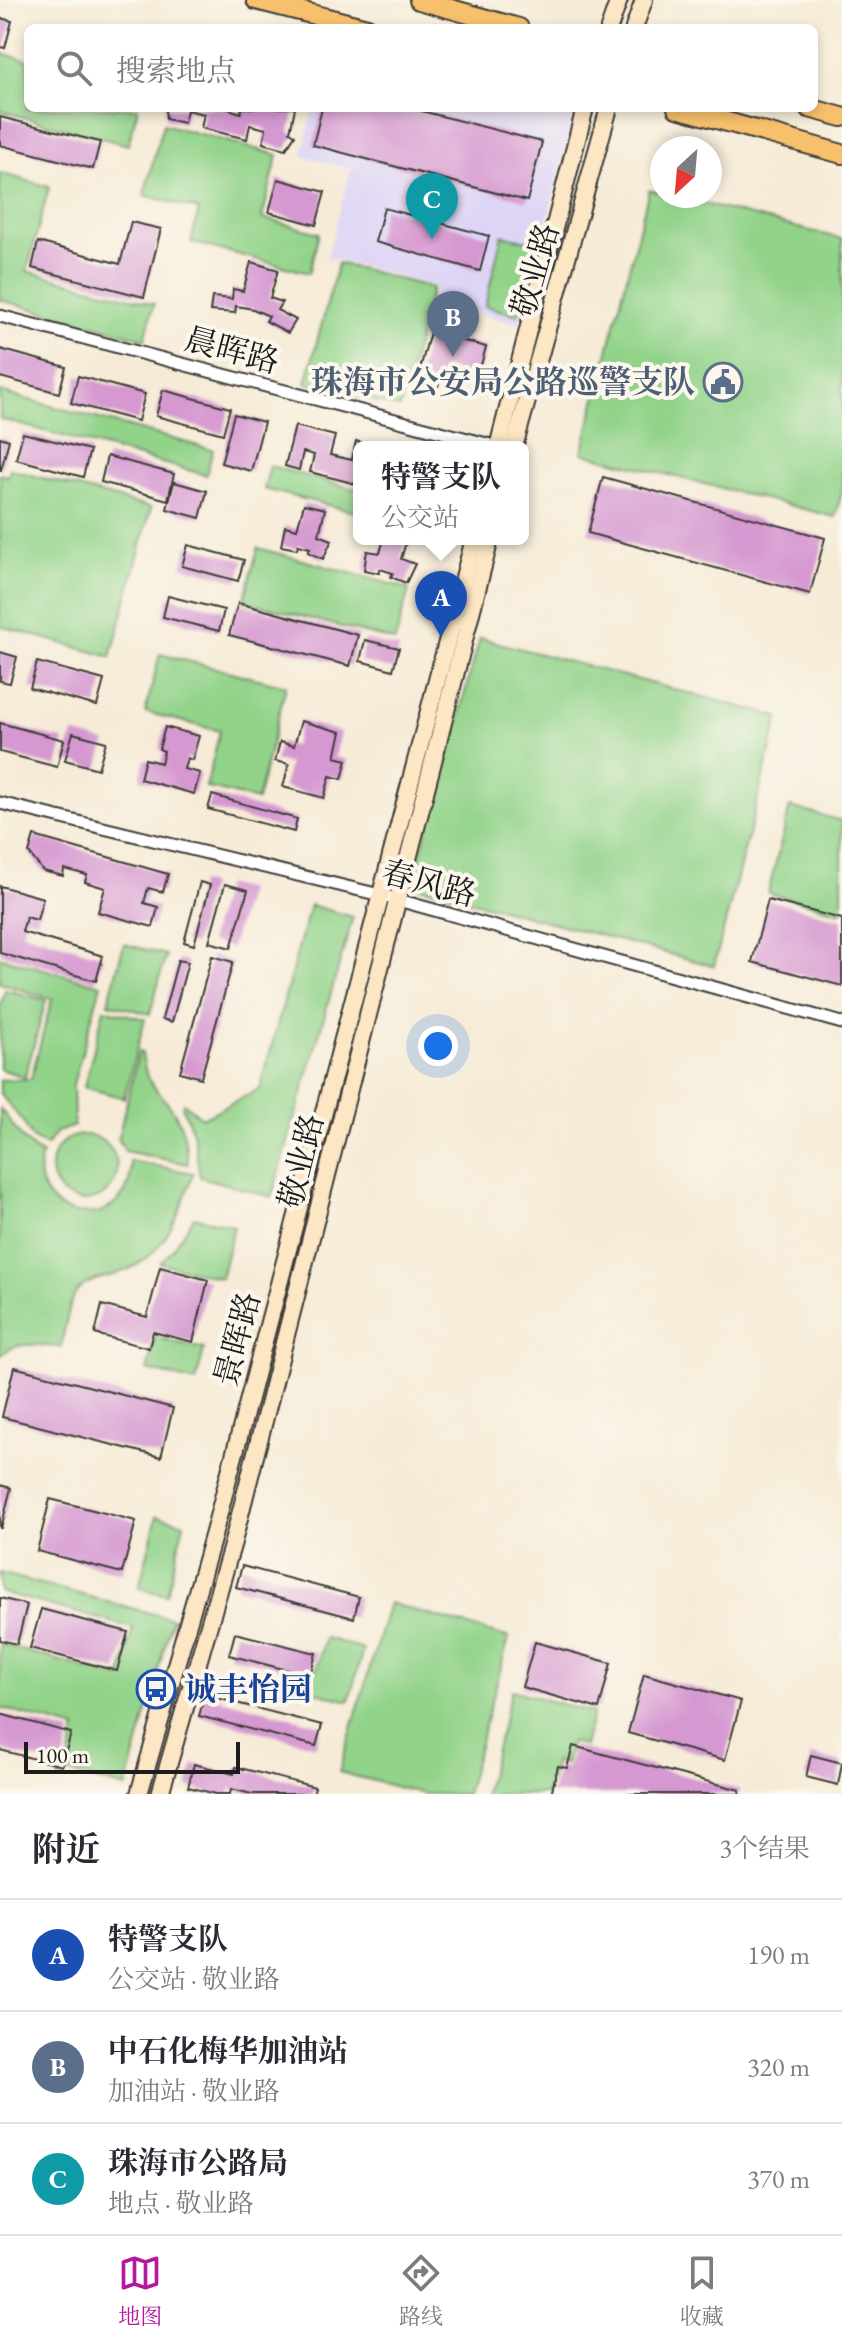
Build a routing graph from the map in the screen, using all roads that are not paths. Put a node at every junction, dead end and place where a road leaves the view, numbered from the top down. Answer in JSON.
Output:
{"nodes":[{"id":1,"x":256,"y":0,"type":"edge"},
{"id":2,"x":419,"y":0,"type":"edge"},
{"id":3,"x":619,"y":0,"type":"edge"},
{"id":4,"x":644,"y":0,"type":"edge"},
{"id":5,"x":351,"y":24,"type":"edge"},
{"id":6,"x":505,"y":24,"type":"edge"},
{"id":7,"x":610,"y":24,"type":"edge"},
{"id":8,"x":635,"y":24,"type":"edge"},
{"id":9,"x":818,"y":110,"type":"edge"},
{"id":10,"x":584,"y":112,"type":"edge"},
{"id":11,"x":608,"y":112,"type":"edge"},
{"id":12,"x":691,"y":112,"type":"edge"},
{"id":13,"x":842,"y":117,"type":"edge"},
{"id":14,"x":842,"y":154,"type":"edge"},
{"id":15,"x":0,"y":316,"type":"edge"},
{"id":16,"x":475,"y":441,"type":"edge"},
{"id":17,"x":500,"y":441,"type":"edge"},
{"id":18,"x":516,"y":441,"type":"edge"},
{"id":19,"x":473,"y":545,"type":"edge"},
{"id":20,"x":488,"y":545,"type":"edge"},
{"id":21,"x":0,"y":803,"type":"edge"},
{"id":22,"x":388,"y":898,"type":"junction"},
{"id":23,"x":842,"y":1023,"type":"edge"},
{"id":24,"x":139,"y":1794,"type":"edge"},
{"id":25,"x":160,"y":1794,"type":"edge"}],
"edges":[{"from":1,"to":5,"type":"main road"},
{"from":2,"to":6,"type":"main road"},
{"from":3,"to":7,"type":"main road"},
{"from":4,"to":8,"type":"main road"},
{"from":9,"to":13,"type":"main road"},
{"from":10,"to":17,"type":"main road","name":"敬业路"},
{"from":11,"to":18,"type":"main road","name":"敬业路"},
{"from":12,"to":14,"type":"main road"},
{"from":15,"to":16,"type":"street","name":"晨晖路"},
{"from":19,"to":22,"type":"main road","name":"敬业路"},
{"from":20,"to":22,"type":"main road","name":"敬业路"},
{"from":21,"to":22,"type":"street","name":"春风路"},
{"from":22,"to":23,"type":"street","name":"春风路"},
{"from":22,"to":24,"type":"main road","name":"景晖路"},
{"from":22,"to":25,"type":"main road","name":"敬业路"}]}
